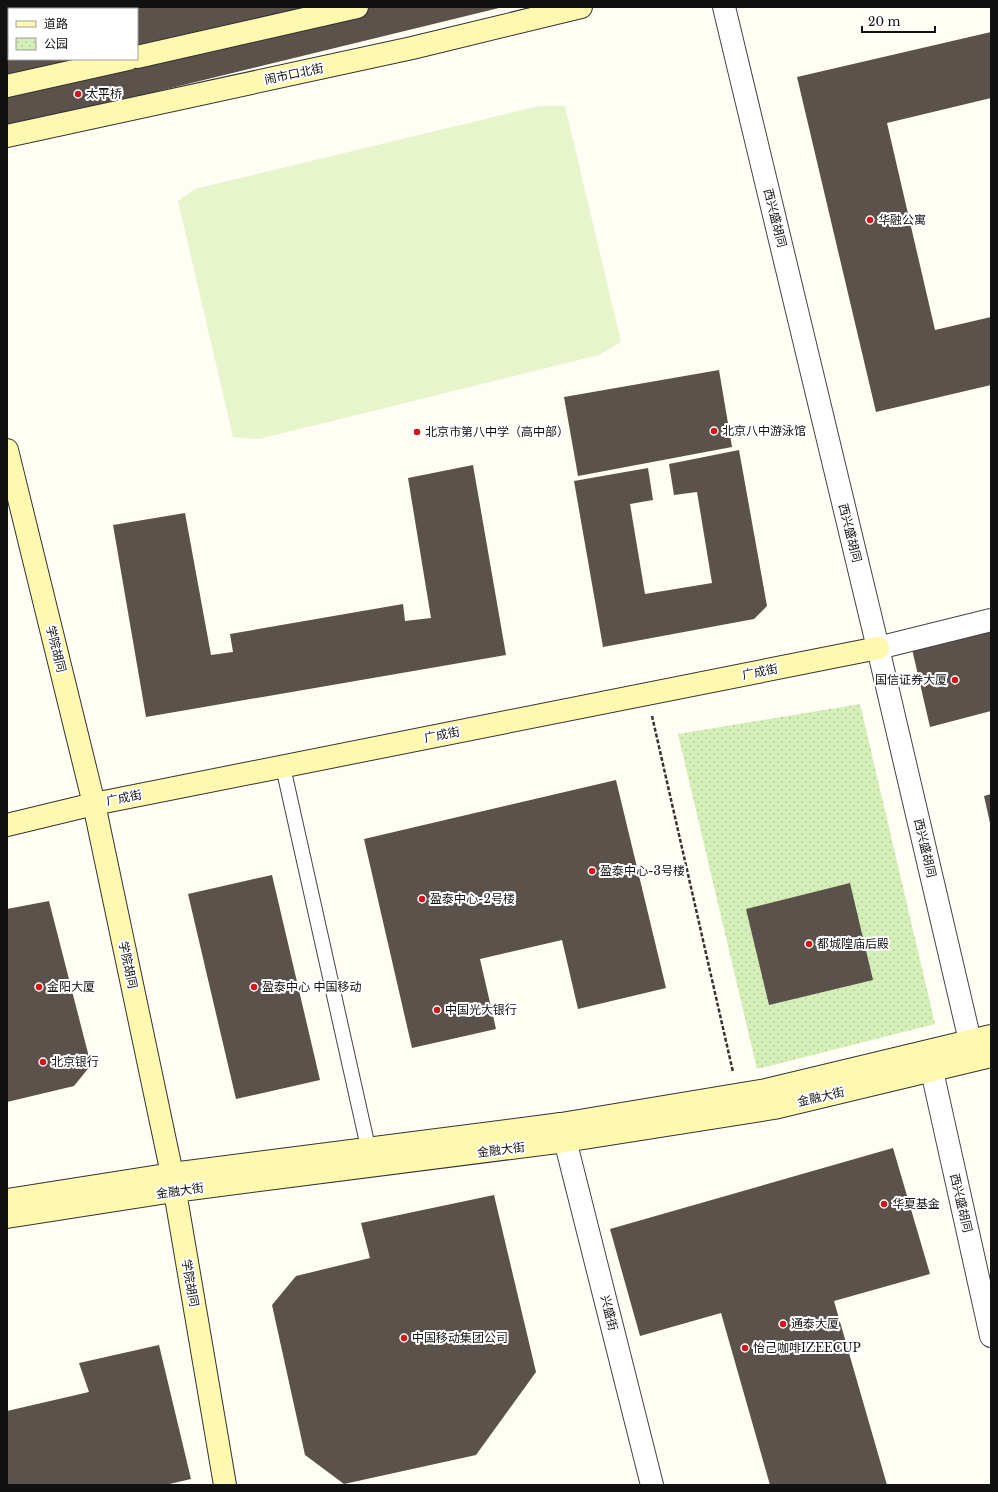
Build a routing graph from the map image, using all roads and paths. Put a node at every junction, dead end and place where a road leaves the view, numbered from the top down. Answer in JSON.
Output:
{"nodes":[{"id":1,"x":357,"y":7,"type":"edge"},
{"id":2,"x":581,"y":7,"type":"edge"},
{"id":3,"x":724,"y":7,"type":"edge"},
{"id":4,"x":138,"y":57,"type":"edge"},
{"id":5,"x":124,"y":60,"type":"edge"},
{"id":6,"x":7,"y":86,"type":"edge"},
{"id":7,"x":7,"y":136,"type":"edge"},
{"id":8,"x":7,"y":450,"type":"edge"},
{"id":9,"x":991,"y":620,"type":"edge"},
{"id":10,"x":878,"y":648,"type":"junction"},
{"id":11,"x":647,"y":694,"type":"junction"},
{"id":12,"x":283,"y":767,"type":"junction"},
{"id":13,"x":94,"y":804,"type":"junction"},
{"id":14,"x":7,"y":824,"type":"edge"},
{"id":15,"x":982,"y":1048,"type":"edge"},
{"id":16,"x":932,"y":1071,"type":"junction"},
{"id":17,"x":738,"y":1094,"type":"junction"},
{"id":18,"x":563,"y":1133,"type":"junction"},
{"id":19,"x":370,"y":1157,"type":"junction"},
{"id":20,"x":173,"y":1183,"type":"junction"},
{"id":21,"x":7,"y":1200,"type":"edge"},
{"id":22,"x":7,"y":1217,"type":"edge"},
{"id":23,"x":991,"y":1336,"type":"edge"},
{"id":24,"x":225,"y":1485,"type":"edge"},
{"id":25,"x":652,"y":1485,"type":"edge"}],
"edges":[{"from":1,"to":4,"type":"main road"},
{"from":2,"to":7,"type":"main road","name":"闹市口北街"},
{"from":3,"to":10,"type":"street","name":"西兴盛胡同"},
{"from":5,"to":6,"type":"main road"},
{"from":8,"to":13,"type":"main road","name":"学院胡同"},
{"from":9,"to":10,"type":"street"},
{"from":10,"to":11,"type":"main road","name":"广成街"},
{"from":10,"to":15,"type":"street","name":"西兴盛胡同"},
{"from":11,"to":12,"type":"main road","name":"广成街"},
{"from":11,"to":17,"type":"path"},
{"from":12,"to":13,"type":"main road","name":"广成街"},
{"from":12,"to":19,"type":"lane"},
{"from":13,"to":14,"type":"main road","name":"广成街"},
{"from":13,"to":20,"type":"main road","name":"学院胡同"},
{"from":15,"to":16,"type":"main road","name":"金融大街"},
{"from":15,"to":17,"type":"main road"},
{"from":16,"to":18,"type":"main road","name":"金融大街"},
{"from":16,"to":23,"type":"street","name":"西兴盛胡同"},
{"from":17,"to":18,"type":"main road"},
{"from":18,"to":19,"type":"main road","name":"金融大街"},
{"from":18,"to":25,"type":"street","name":"兴盛街"},
{"from":19,"to":20,"type":"main road","name":"金融大街"},
{"from":20,"to":21,"type":"main road","name":"金融大街"},
{"from":20,"to":22,"type":"main road","name":"金融大街"},
{"from":20,"to":24,"type":"main road","name":"学院胡同"}]}
